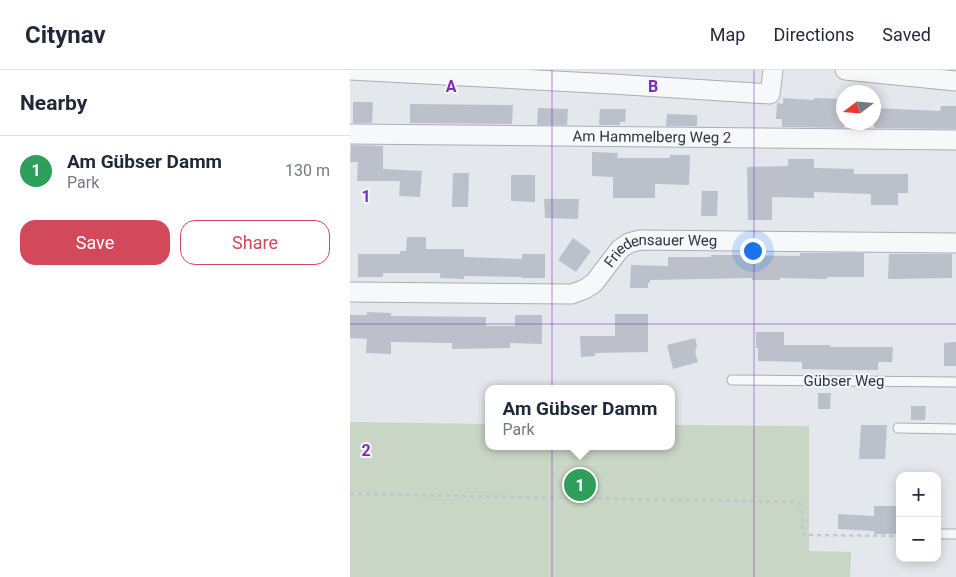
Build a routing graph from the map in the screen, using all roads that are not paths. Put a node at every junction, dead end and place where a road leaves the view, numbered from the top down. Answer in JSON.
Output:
{"nodes":[{"id":1,"x":350,"y":70,"type":"edge"},
{"id":2,"x":773,"y":70,"type":"edge"},
{"id":3,"x":845,"y":70,"type":"edge"},
{"id":4,"x":956,"y":81,"type":"edge"},
{"id":5,"x":350,"y":134,"type":"edge"},
{"id":6,"x":956,"y":140,"type":"edge"},
{"id":7,"x":956,"y":243,"type":"edge"},
{"id":8,"x":350,"y":292,"type":"edge"},
{"id":9,"x":732,"y":380,"type":"dead end"},
{"id":10,"x":956,"y":382,"type":"edge"},
{"id":11,"x":898,"y":428,"type":"dead end"},
{"id":12,"x":956,"y":429,"type":"edge"},
{"id":13,"x":941,"y":534,"type":"edge"},
{"id":14,"x":956,"y":534,"type":"edge"}],
"edges":[{"from":1,"to":2,"type":"street"},
{"from":3,"to":4,"type":"street"},
{"from":5,"to":6,"type":"street","name":"Am Hammelberg Weg 2"},
{"from":7,"to":8,"type":"street","name":"Friedensauer Weg"},
{"from":9,"to":10,"type":"lane","name":"Gübser Weg"},
{"from":11,"to":12,"type":"lane"},
{"from":13,"to":14,"type":"lane"}]}
